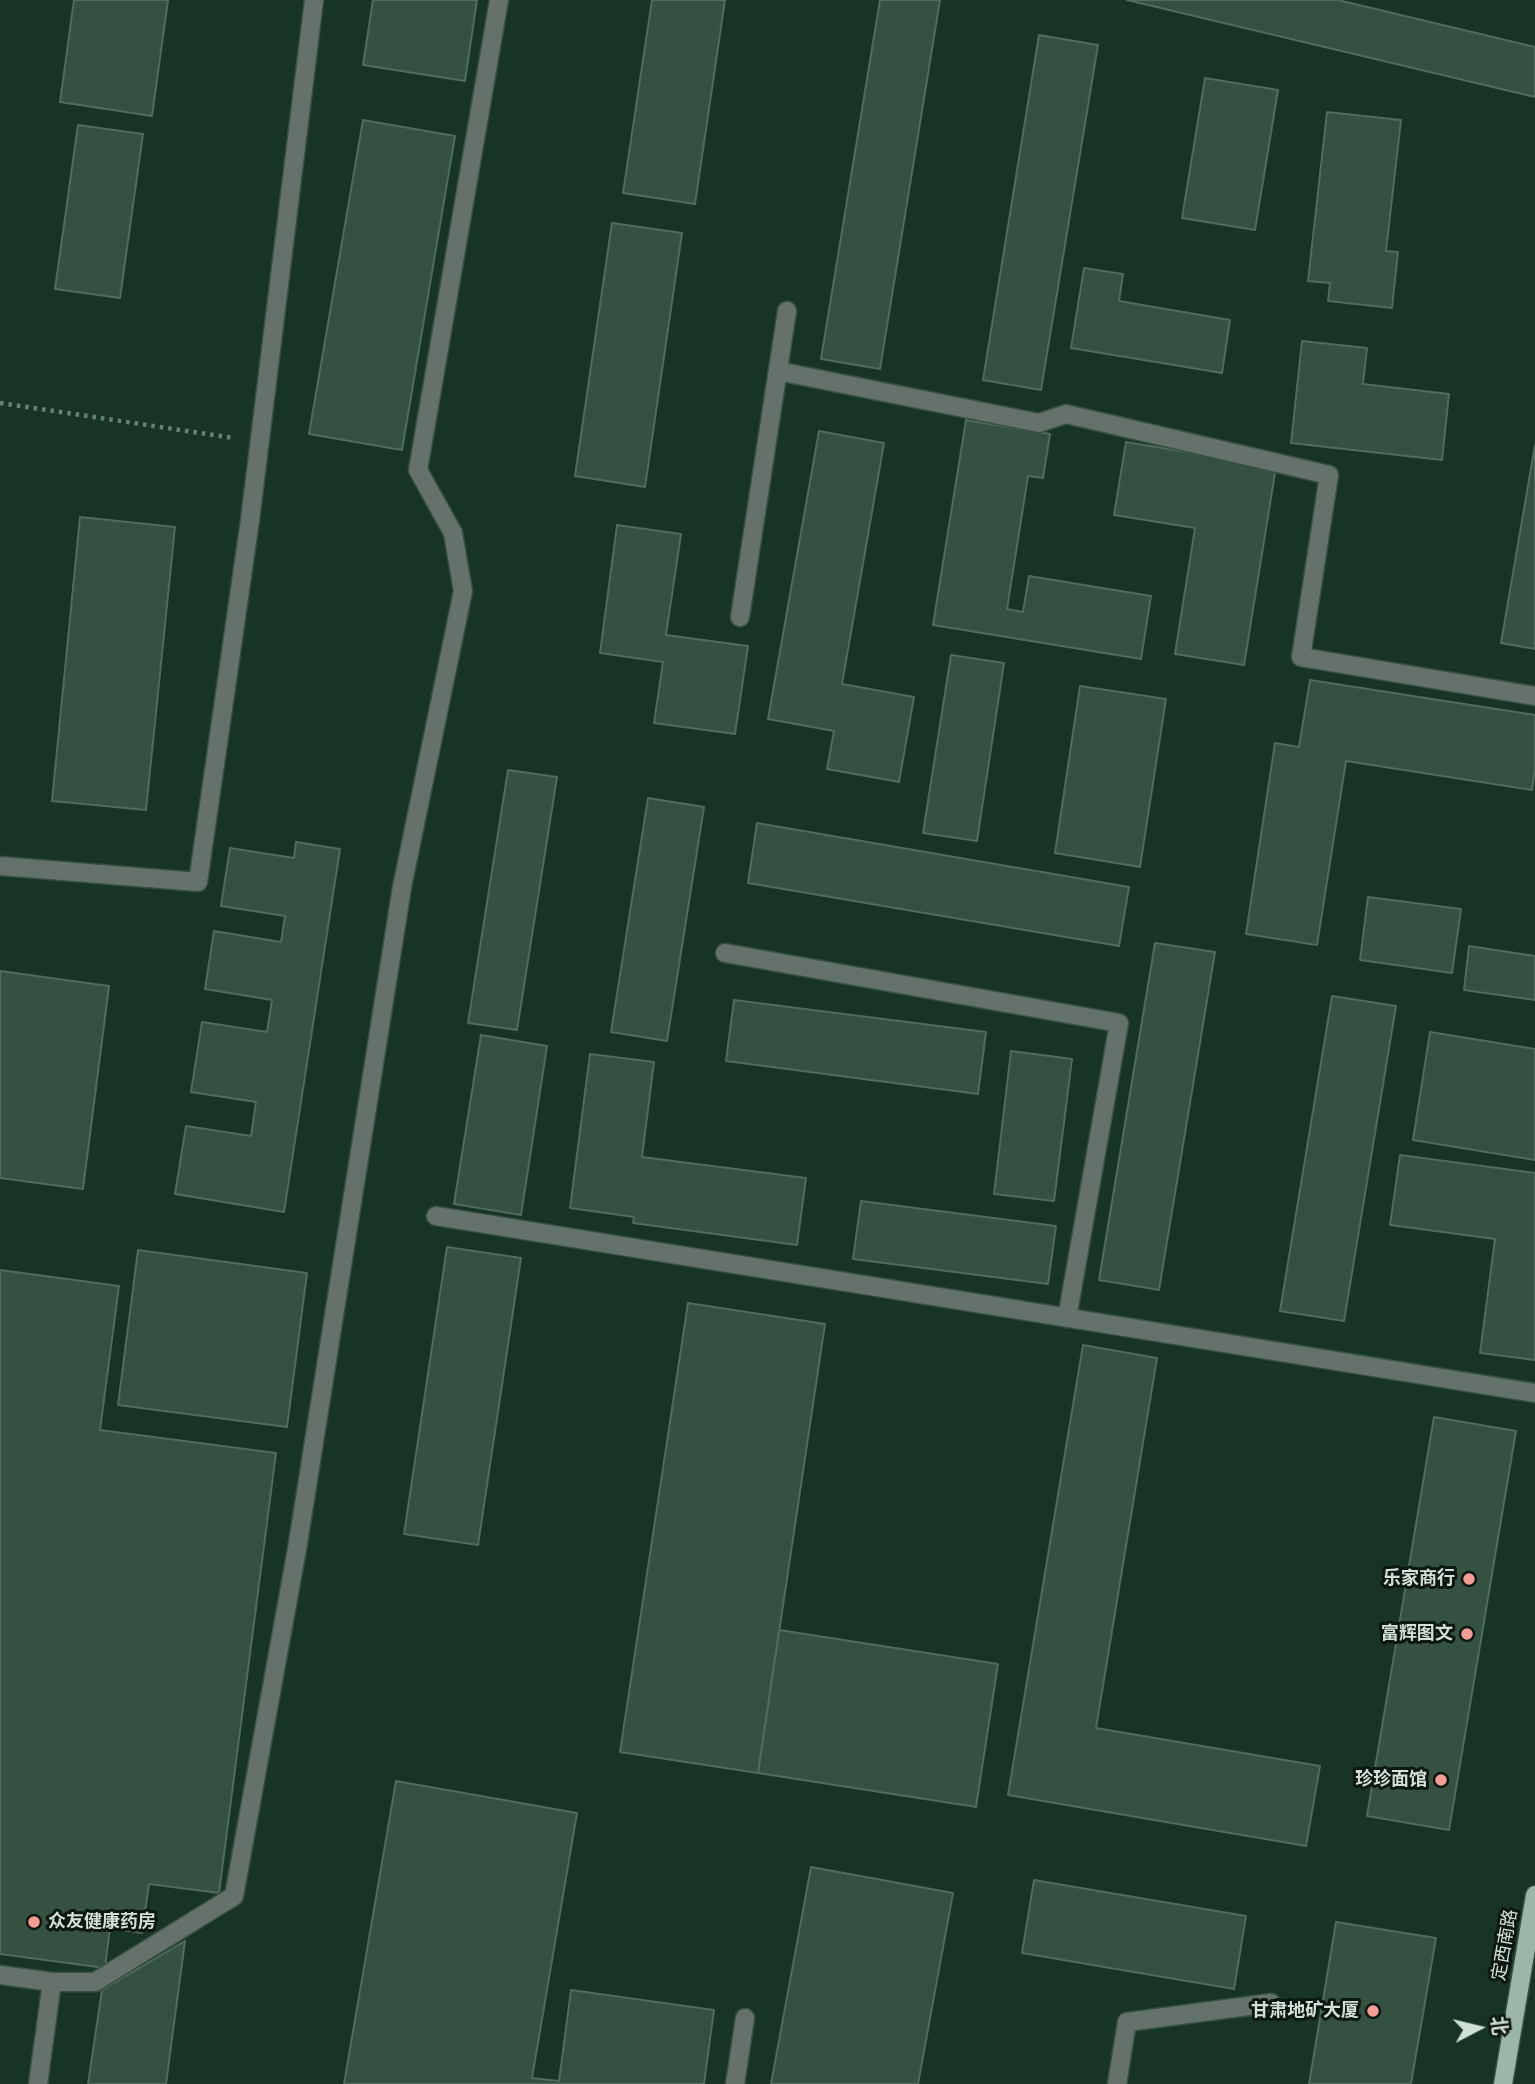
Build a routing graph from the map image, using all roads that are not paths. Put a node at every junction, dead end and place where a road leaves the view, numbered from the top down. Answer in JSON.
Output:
{"nodes":[{"id":1,"x":314,"y":0,"type":"edge"},
{"id":2,"x":499,"y":0,"type":"edge"},
{"id":3,"x":787,"y":311,"type":"dead end"},
{"id":4,"x":778,"y":371,"type":"junction"},
{"id":5,"x":740,"y":617,"type":"dead end"},
{"id":6,"x":1535,"y":696,"type":"edge"},
{"id":7,"x":0,"y":866,"type":"edge"},
{"id":8,"x":725,"y":953,"type":"dead end"},
{"id":9,"x":436,"y":1216,"type":"dead end"},
{"id":10,"x":1067,"y":1318,"type":"junction"},
{"id":11,"x":1535,"y":1393,"type":"edge"},
{"id":12,"x":1535,"y":1895,"type":"edge"},
{"id":13,"x":1530,"y":1960,"type":"edge"},
{"id":14,"x":0,"y":1975,"type":"edge"},
{"id":15,"x":52,"y":1982,"type":"junction"},
{"id":16,"x":1271,"y":2003,"type":"dead end"},
{"id":17,"x":745,"y":2018,"type":"dead end"},
{"id":18,"x":38,"y":2084,"type":"edge"},
{"id":19,"x":735,"y":2084,"type":"edge"},
{"id":20,"x":1117,"y":2084,"type":"edge"},
{"id":21,"x":1503,"y":2084,"type":"edge"}],
"edges":[{"from":1,"to":7,"type":"street"},
{"from":2,"to":15,"type":"street"},
{"from":3,"to":4,"type":"street"},
{"from":4,"to":5,"type":"street"},
{"from":4,"to":6,"type":"street"},
{"from":8,"to":10,"type":"street"},
{"from":9,"to":10,"type":"street"},
{"from":10,"to":11,"type":"street"},
{"from":12,"to":13,"type":"main road","name":"定西南路"},
{"from":13,"to":21,"type":"main road","name":"定西南路"},
{"from":14,"to":15,"type":"street"},
{"from":15,"to":18,"type":"street"},
{"from":16,"to":20,"type":"street"},
{"from":17,"to":19,"type":"street"}]}
